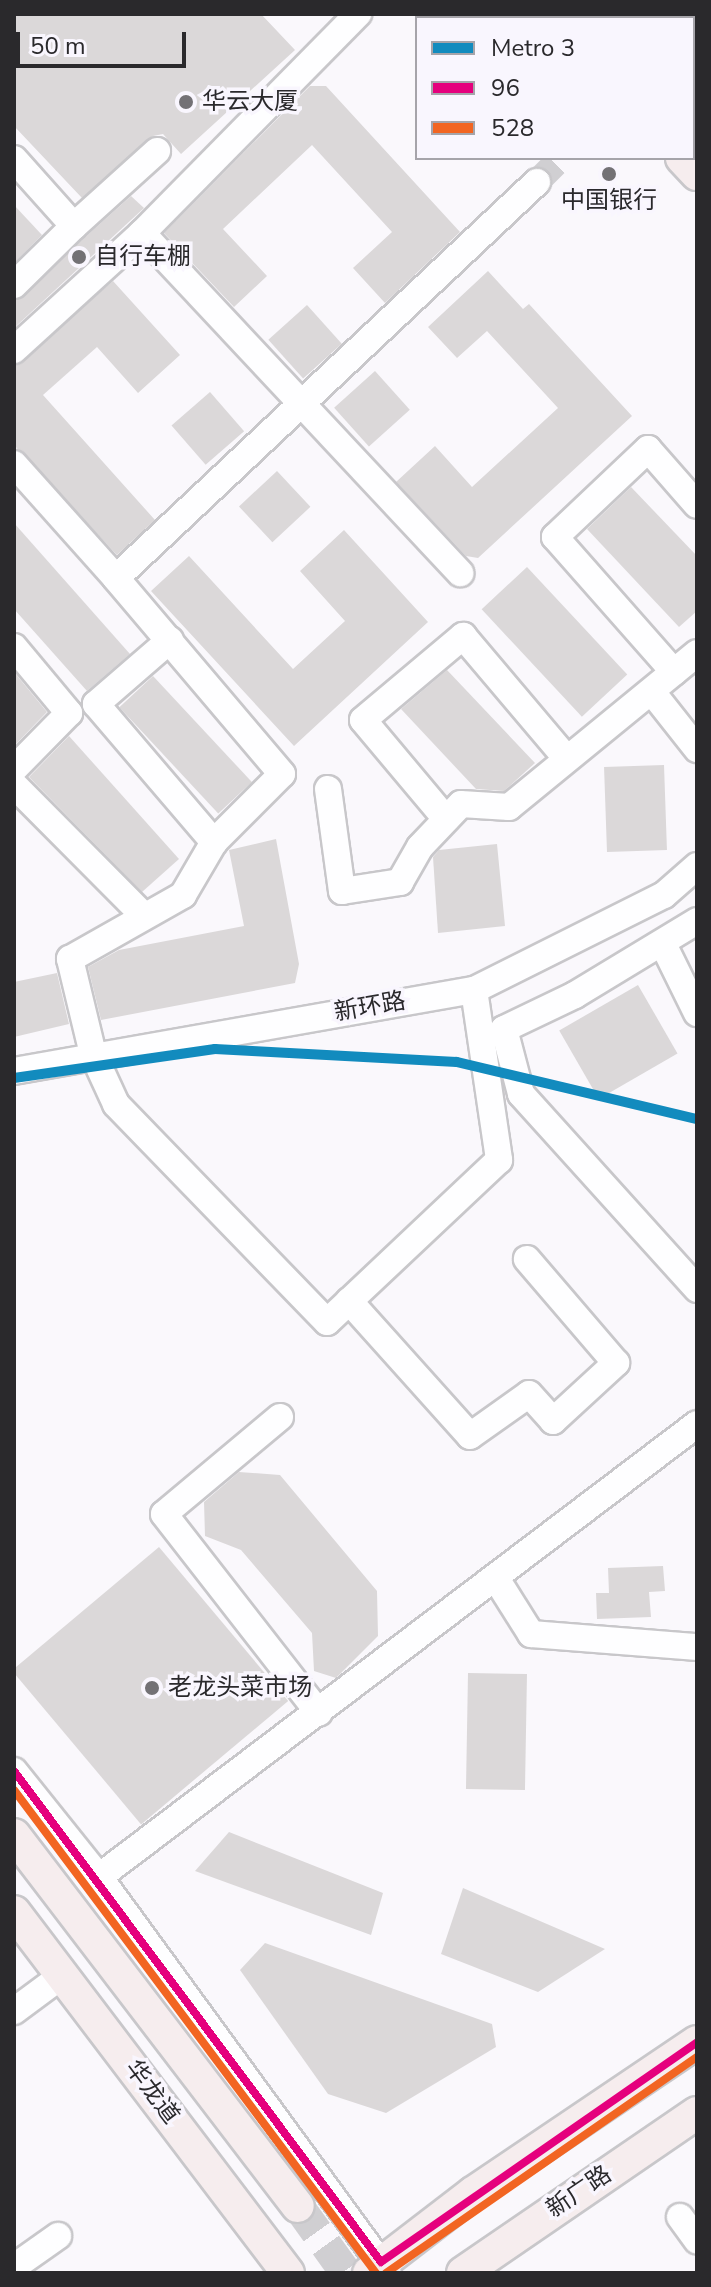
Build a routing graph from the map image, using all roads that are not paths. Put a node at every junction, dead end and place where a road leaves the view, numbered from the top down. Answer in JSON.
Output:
{"nodes":[{"id":1,"x":358,"y":14,"type":"edge"},
{"id":2,"x":157,"y":151,"type":"dead end"},
{"id":3,"x":14,"y":159,"type":"edge"},
{"id":4,"x":537,"y":182,"type":"tunnel mouth"},
{"id":5,"x":74,"y":226,"type":"junction"},
{"id":6,"x":142,"y":233,"type":"junction"},
{"id":7,"x":14,"y":285,"type":"edge"},
{"id":8,"x":14,"y":350,"type":"edge"},
{"id":9,"x":304,"y":404,"type":"junction"},
{"id":10,"x":14,"y":464,"type":"edge"},
{"id":11,"x":697,"y":505,"type":"edge"},
{"id":12,"x":460,"y":573,"type":"dead end"},
{"id":13,"x":116,"y":578,"type":"junction"},
{"id":14,"x":170,"y":640,"type":"junction"},
{"id":15,"x":14,"y":647,"type":"edge"},
{"id":16,"x":697,"y":653,"type":"edge"},
{"id":17,"x":674,"y":672,"type":"junction"},
{"id":18,"x":652,"y":692,"type":"junction"},
{"id":19,"x":697,"y":749,"type":"edge"},
{"id":20,"x":566,"y":758,"type":"junction"},
{"id":21,"x":14,"y":769,"type":"edge"},
{"id":22,"x":14,"y":785,"type":"edge"},
{"id":23,"x":328,"y":789,"type":"dead end"},
{"id":24,"x":446,"y":819,"type":"junction"},
{"id":25,"x":214,"y":842,"type":"junction"},
{"id":26,"x":697,"y":866,"type":"edge"},
{"id":27,"x":142,"y":914,"type":"dead end"},
{"id":28,"x":697,"y":921,"type":"edge"},
{"id":29,"x":663,"y":944,"type":"junction"},
{"id":30,"x":474,"y":990,"type":"junction"},
{"id":31,"x":697,"y":1013,"type":"edge"},
{"id":32,"x":93,"y":1054,"type":"junction"},
{"id":33,"x":14,"y":1071,"type":"edge"},
{"id":34,"x":527,"y":1259,"type":"dead end"},
{"id":35,"x":697,"y":1289,"type":"edge"},
{"id":36,"x":349,"y":1301,"type":"junction"},
{"id":37,"x":280,"y":1417,"type":"dead end"},
{"id":38,"x":697,"y":1424,"type":"edge"},
{"id":39,"x":497,"y":1580,"type":"junction"},
{"id":40,"x":697,"y":1647,"type":"edge"},
{"id":41,"x":319,"y":1713,"type":"junction"},
{"id":42,"x":14,"y":1771,"type":"edge"},
{"id":43,"x":14,"y":1835,"type":"edge"},
{"id":44,"x":99,"y":1877,"type":"junction"},
{"id":45,"x":14,"y":1912,"type":"edge"},
{"id":46,"x":64,"y":1974,"type":"junction"},
{"id":47,"x":14,"y":2011,"type":"edge"},
{"id":48,"x":697,"y":2042,"type":"edge"},
{"id":49,"x":697,"y":2113,"type":"edge"},
{"id":50,"x":298,"y":2206,"type":"tunnel mouth"},
{"id":51,"x":680,"y":2217,"type":"dead end"},
{"id":52,"x":58,"y":2236,"type":"dead end"},
{"id":53,"x":697,"y":2240,"type":"edge"},
{"id":54,"x":14,"y":2267,"type":"edge"},
{"id":55,"x":379,"y":2269,"type":"edge"},
{"id":56,"x":288,"y":2273,"type":"edge"},
{"id":57,"x":463,"y":2273,"type":"edge"}],
"edges":[{"from":1,"to":6,"type":"street"},
{"from":2,"to":5,"type":"street"},
{"from":3,"to":5,"type":"street"},
{"from":4,"to":9,"type":"street"},
{"from":5,"to":7,"type":"street"},
{"from":6,"to":8,"type":"street"},
{"from":6,"to":9,"type":"street"},
{"from":9,"to":12,"type":"street"},
{"from":9,"to":13,"type":"street"},
{"from":10,"to":13,"type":"street"},
{"from":11,"to":17,"type":"street"},
{"from":13,"to":14,"type":"street"},
{"from":14,"to":25,"type":"street"},
{"from":14,"to":25,"type":"street"},
{"from":15,"to":21,"type":"street"},
{"from":16,"to":17,"type":"street"},
{"from":17,"to":18,"type":"street"},
{"from":18,"to":19,"type":"street"},
{"from":18,"to":20,"type":"street"},
{"from":20,"to":24,"type":"street"},
{"from":20,"to":24,"type":"street"},
{"from":22,"to":27,"type":"street"},
{"from":23,"to":24,"type":"street"},
{"from":25,"to":32,"type":"street"},
{"from":26,"to":30,"type":"street","name":"新环路"},
{"from":28,"to":29,"type":"street"},
{"from":29,"to":31,"type":"street"},
{"from":29,"to":35,"type":"street"},
{"from":30,"to":32,"type":"street","name":"新环路"},
{"from":30,"to":36,"type":"street"},
{"from":32,"to":33,"type":"street","name":"新环路"},
{"from":32,"to":36,"type":"street"},
{"from":34,"to":36,"type":"street"},
{"from":37,"to":41,"type":"street"},
{"from":38,"to":39,"type":"street"},
{"from":39,"to":40,"type":"street"},
{"from":39,"to":41,"type":"street"},
{"from":41,"to":44,"type":"street"},
{"from":42,"to":44,"type":"street"},
{"from":43,"to":50,"type":"main road"},
{"from":44,"to":55,"type":"street"},
{"from":45,"to":46,"type":"main road","name":"华龙道"},
{"from":46,"to":47,"type":"street"},
{"from":46,"to":56,"type":"main road","name":"华龙道"},
{"from":48,"to":55,"type":"main road"},
{"from":49,"to":57,"type":"main road","name":"新广路"},
{"from":51,"to":53,"type":"street"},
{"from":52,"to":54,"type":"street"}]}
